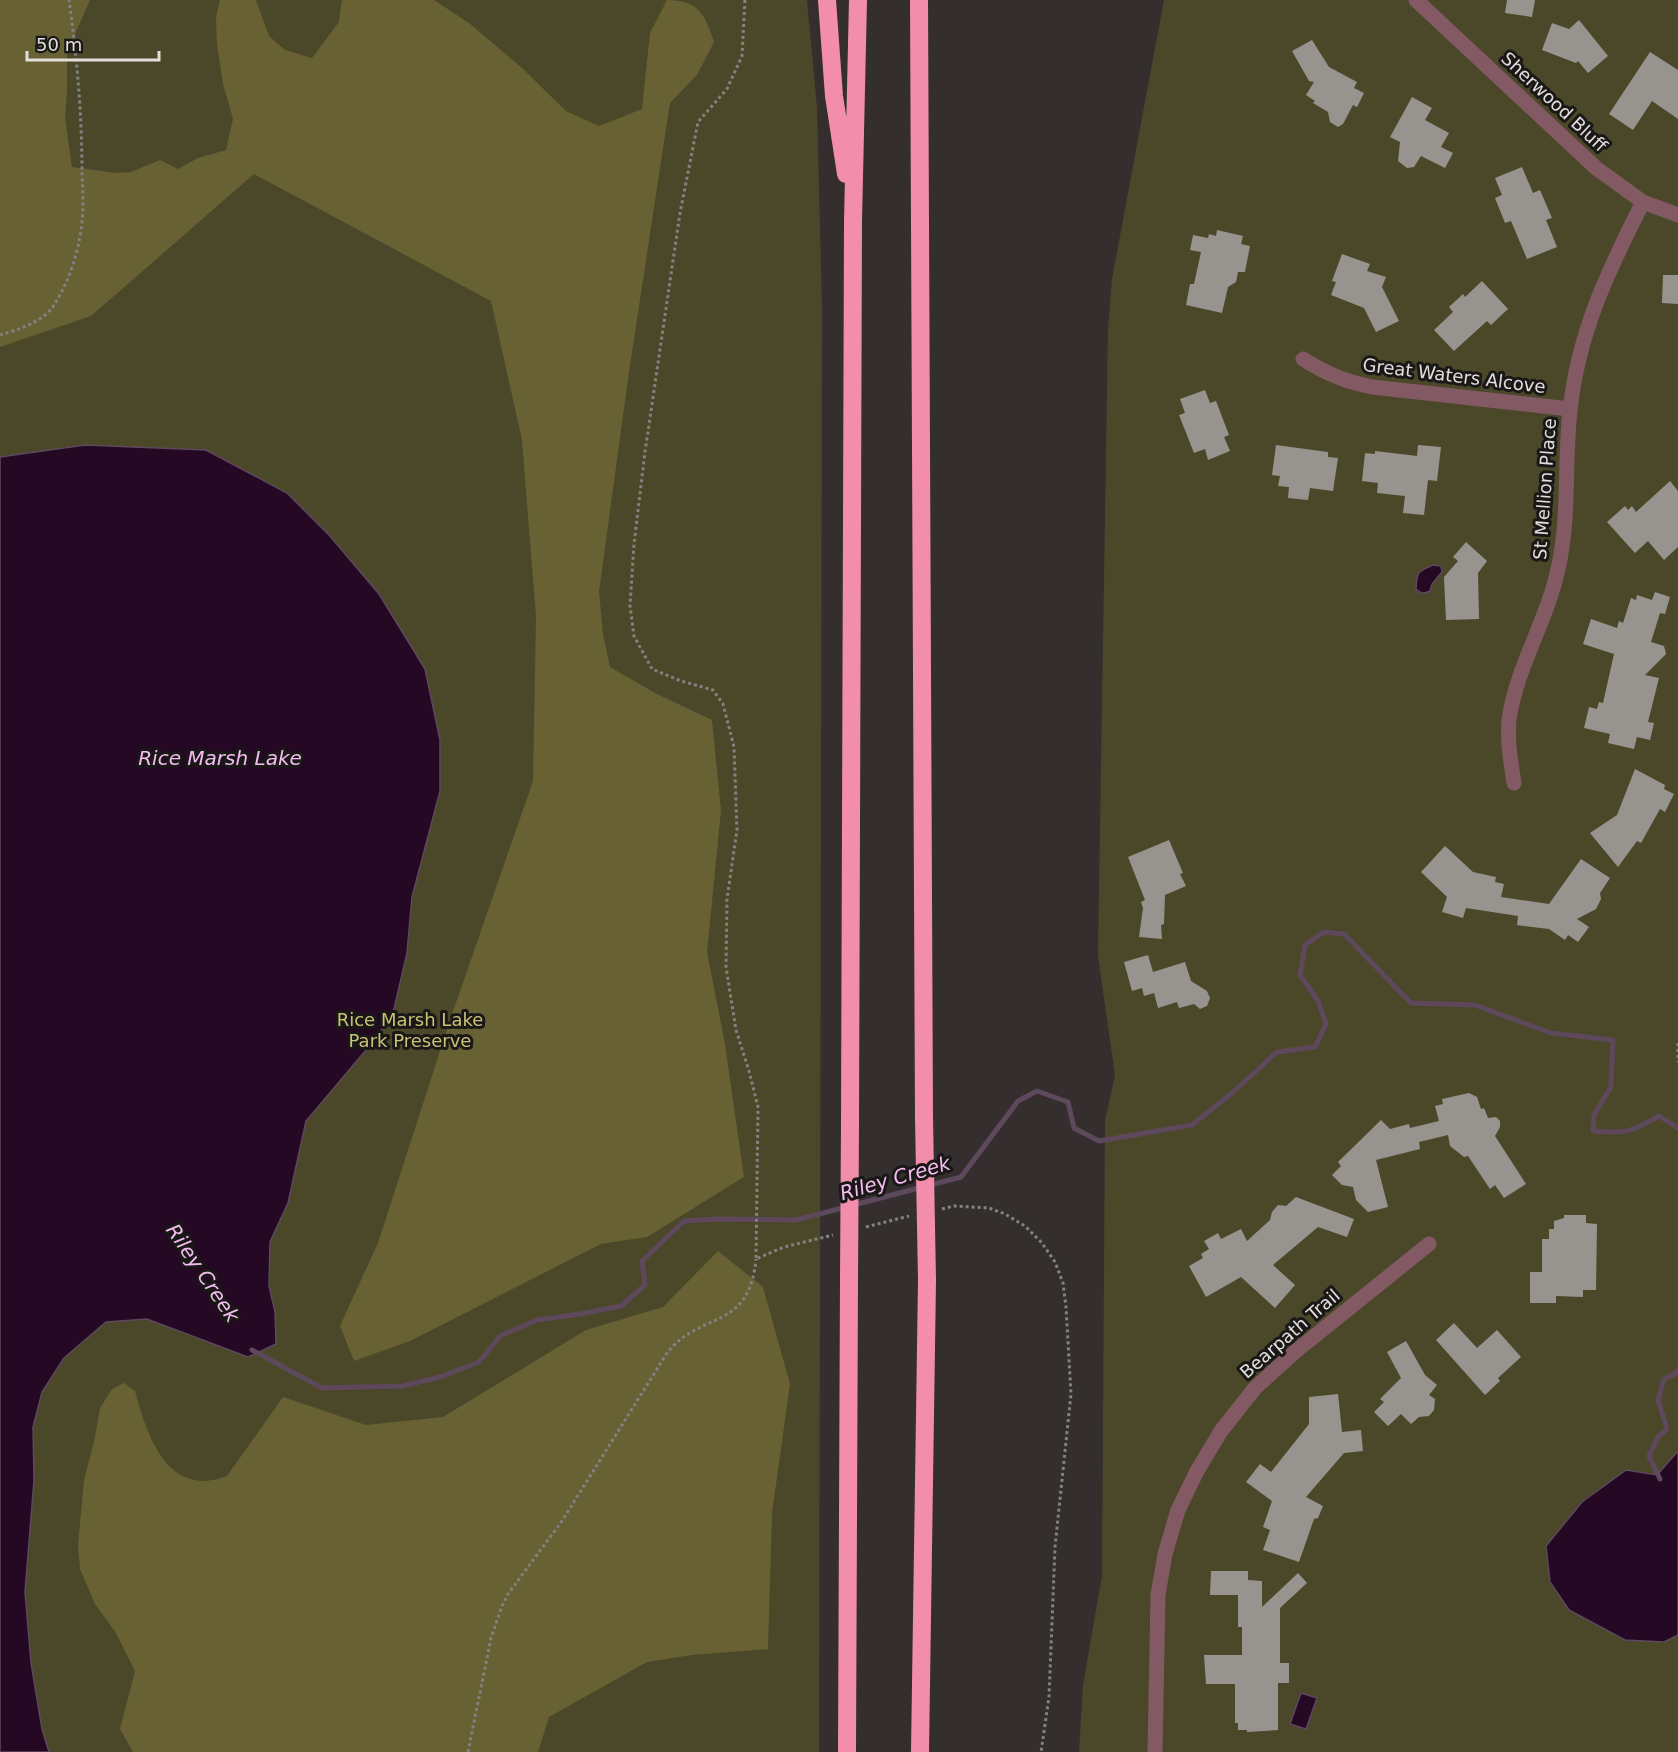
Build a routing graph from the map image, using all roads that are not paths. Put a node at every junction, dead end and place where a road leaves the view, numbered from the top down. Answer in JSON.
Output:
{"nodes":[{"id":1,"x":826,"y":0,"type":"edge"},
{"id":2,"x":858,"y":0,"type":"edge"},
{"id":3,"x":919,"y":0,"type":"edge"},
{"id":4,"x":924,"y":0,"type":"edge"},
{"id":5,"x":1416,"y":0,"type":"edge"},
{"id":6,"x":918,"y":25,"type":"junction"},
{"id":7,"x":1643,"y":202,"type":"junction"},
{"id":8,"x":1678,"y":215,"type":"edge"},
{"id":9,"x":853,"y":221,"type":"junction"},
{"id":10,"x":1303,"y":359,"type":"dead end"},
{"id":11,"x":1570,"y":410,"type":"junction"},
{"id":12,"x":1514,"y":783,"type":"dead end"},
{"id":13,"x":1429,"y":1244,"type":"dead end"},
{"id":14,"x":847,"y":1752,"type":"edge"},
{"id":15,"x":920,"y":1752,"type":"edge"},
{"id":16,"x":1155,"y":1752,"type":"edge"}],
"edges":[{"from":1,"to":9,"type":"highway"},
{"from":2,"to":9,"type":"highway"},
{"from":3,"to":6,"type":"highway"},
{"from":4,"to":6,"type":"highway"},
{"from":5,"to":7,"type":"street","name":"Sherwood Bluff"},
{"from":6,"to":15,"type":"highway","bridge":true},
{"from":7,"to":8,"type":"street","name":"Sherwood Bluff"},
{"from":7,"to":11,"type":"street","name":"St Mellion Place"},
{"from":9,"to":14,"type":"highway","bridge":true},
{"from":10,"to":11,"type":"street","name":"Great Waters Alcove"},
{"from":11,"to":12,"type":"street","name":"St Mellion Place"},
{"from":13,"to":16,"type":"street","name":"Bearpath Trail"}]}
